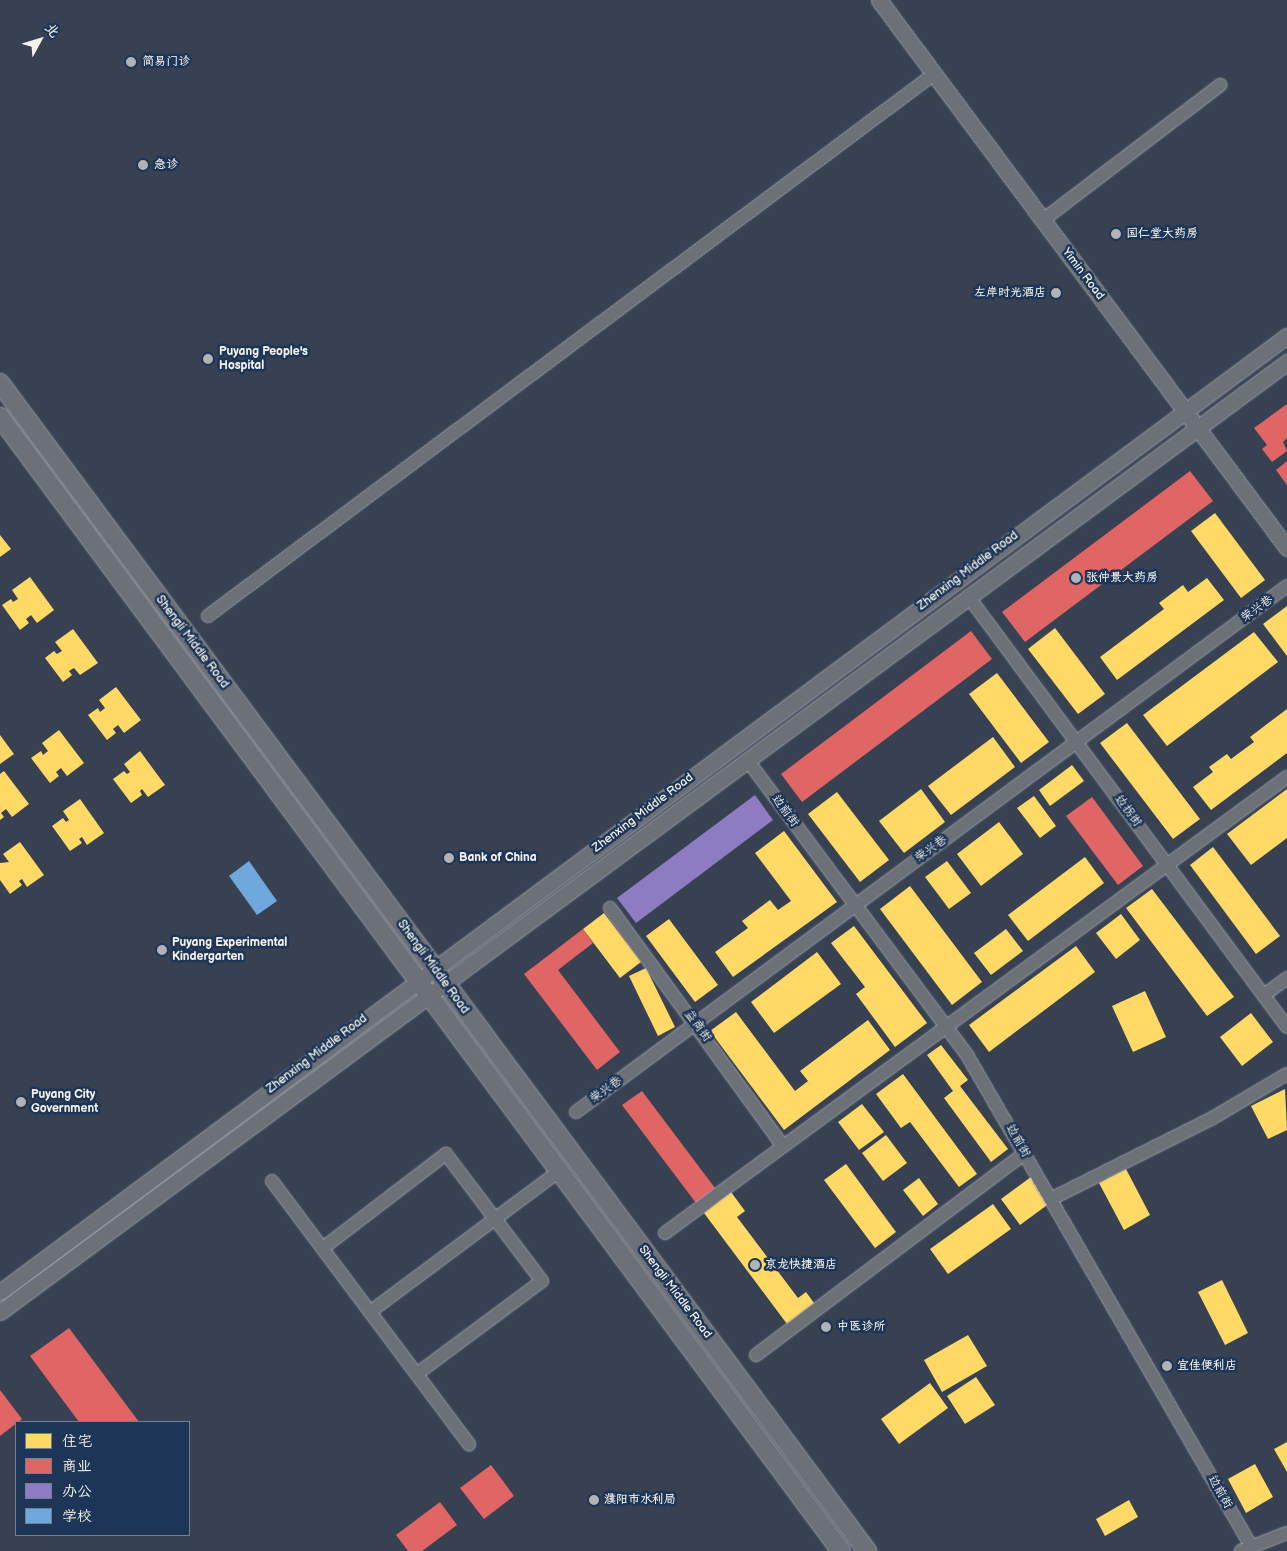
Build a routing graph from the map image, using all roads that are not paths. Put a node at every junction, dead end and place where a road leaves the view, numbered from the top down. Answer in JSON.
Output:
{"nodes":[{"id":1,"x":879,"y":0,"type":"edge"},
{"id":2,"x":934,"y":74,"type":"junction"},
{"id":3,"x":1220,"y":85,"type":"dead end"},
{"id":4,"x":1043,"y":220,"type":"junction"},
{"id":5,"x":1287,"y":336,"type":"edge"},
{"id":6,"x":1287,"y":362,"type":"edge"},
{"id":7,"x":0,"y":383,"type":"edge"},
{"id":8,"x":1185,"y":411,"type":"junction"},
{"id":9,"x":0,"y":417,"type":"edge"},
{"id":10,"x":1197,"y":428,"type":"junction"},
{"id":11,"x":1287,"y":548,"type":"edge"},
{"id":12,"x":1287,"y":586,"type":"edge"},
{"id":13,"x":968,"y":596,"type":"junction"},
{"id":14,"x":208,"y":616,"type":"dead end"},
{"id":15,"x":1077,"y":742,"type":"junction"},
{"id":16,"x":748,"y":761,"type":"junction"},
{"id":17,"x":1287,"y":777,"type":"edge"},
{"id":18,"x":1168,"y":864,"type":"junction"},
{"id":19,"x":856,"y":905,"type":"junction"},
{"id":20,"x":610,"y":908,"type":"dead end"},
{"id":21,"x":434,"y":968,"type":"junction"},
{"id":22,"x":1287,"y":978,"type":"edge"},
{"id":23,"x":417,"y":980,"type":"junction"},
{"id":24,"x":446,"y":984,"type":"junction"},
{"id":25,"x":1264,"y":995,"type":"junction"},
{"id":26,"x":430,"y":996,"type":"junction"},
{"id":27,"x":696,"y":1023,"type":"junction"},
{"id":28,"x":946,"y":1027,"type":"junction"},
{"id":29,"x":1287,"y":1027,"type":"edge"},
{"id":30,"x":1287,"y":1074,"type":"edge"},
{"id":31,"x":576,"y":1112,"type":"dead end"},
{"id":32,"x":783,"y":1146,"type":"junction"},
{"id":33,"x":1025,"y":1153,"type":"junction"},
{"id":34,"x":560,"y":1171,"type":"junction"},
{"id":35,"x":272,"y":1181,"type":"dead end"},
{"id":36,"x":1051,"y":1199,"type":"junction"},
{"id":37,"x":495,"y":1220,"type":"junction"},
{"id":38,"x":665,"y":1232,"type":"dead end"},
{"id":39,"x":323,"y":1248,"type":"junction"},
{"id":40,"x":0,"y":1292,"type":"edge"},
{"id":41,"x":0,"y":1312,"type":"edge"},
{"id":42,"x":370,"y":1312,"type":"junction"},
{"id":43,"x":756,"y":1355,"type":"dead end"},
{"id":44,"x":416,"y":1374,"type":"junction"},
{"id":45,"x":469,"y":1444,"type":"dead end"},
{"id":46,"x":1287,"y":1533,"type":"edge"},
{"id":47,"x":1246,"y":1548,"type":"edge"},
{"id":48,"x":841,"y":1551,"type":"edge"},
{"id":49,"x":867,"y":1551,"type":"edge"}],
"edges":[{"from":1,"to":2,"type":"street","name":"Yimin Road"},
{"from":2,"to":4,"type":"street","name":"Yimin Road"},
{"from":2,"to":14,"type":"street"},
{"from":3,"to":4,"type":"street"},
{"from":4,"to":8,"type":"street","name":"Yimin Road"},
{"from":5,"to":8,"type":"street","name":"Zhenxing Middle Road"},
{"from":6,"to":10,"type":"street","name":"Zhenxing Middle Road"},
{"from":7,"to":21,"type":"main road","name":"Shengli Middle Road"},
{"from":8,"to":10,"type":"street","name":"Yimin Road"},
{"from":8,"to":21,"type":"street","name":"Zhenxing Middle Road"},
{"from":9,"to":23,"type":"main road","name":"Shengli Middle Road"},
{"from":10,"to":11,"type":"street","name":"Yimin Road"},
{"from":10,"to":13,"type":"street","name":"Zhenxing Middle Road"},
{"from":12,"to":15,"type":"street","name":"荣兴巷"},
{"from":13,"to":15,"type":"street","name":"边拐街"},
{"from":13,"to":16,"type":"street","name":"Zhenxing Middle Road"},
{"from":15,"to":18,"type":"street","name":"边拐街"},
{"from":15,"to":19,"type":"street","name":"荣兴巷"},
{"from":16,"to":19,"type":"street","name":"边前街"},
{"from":16,"to":24,"type":"street","name":"Zhenxing Middle Road"},
{"from":17,"to":18,"type":"street"},
{"from":18,"to":25,"type":"street","name":"边拐街"},
{"from":18,"to":28,"type":"street"},
{"from":19,"to":27,"type":"street","name":"荣兴巷"},
{"from":19,"to":28,"type":"street","name":"边前街"},
{"from":20,"to":27,"type":"street","name":"益商街"},
{"from":21,"to":23,"type":"street","name":"Zhenxing Middle Road"},
{"from":21,"to":24,"type":"main road","name":"Shengli Middle Road"},
{"from":22,"to":25,"type":"street"},
{"from":23,"to":26,"type":"main road","name":"Shengli Middle Road"},
{"from":23,"to":40,"type":"street","name":"Zhenxing Middle Road"},
{"from":24,"to":26,"type":"street","name":"Zhenxing Middle Road"},
{"from":24,"to":49,"type":"main road","name":"Shengli Middle Road"},
{"from":25,"to":29,"type":"street","name":"边拐街"},
{"from":26,"to":34,"type":"main road","name":"Shengli Middle Road"},
{"from":26,"to":41,"type":"street","name":"Zhenxing Middle Road"},
{"from":27,"to":31,"type":"street","name":"荣兴巷"},
{"from":27,"to":32,"type":"street","name":"益商街"},
{"from":28,"to":32,"type":"street"},
{"from":28,"to":33,"type":"street","name":"边前街"},
{"from":30,"to":36,"type":"street"},
{"from":32,"to":38,"type":"street"},
{"from":33,"to":36,"type":"street","name":"边前街"},
{"from":33,"to":43,"type":"street"},
{"from":34,"to":37,"type":"street"},
{"from":34,"to":48,"type":"main road","name":"Shengli Middle Road"},
{"from":35,"to":39,"type":"street"},
{"from":36,"to":47,"type":"street","name":"边前街"},
{"from":37,"to":39,"type":"street"},
{"from":37,"to":42,"type":"street"},
{"from":37,"to":44,"type":"street"},
{"from":39,"to":42,"type":"street"},
{"from":42,"to":44,"type":"street"},
{"from":44,"to":45,"type":"street"},
{"from":46,"to":47,"type":"street"}]}
